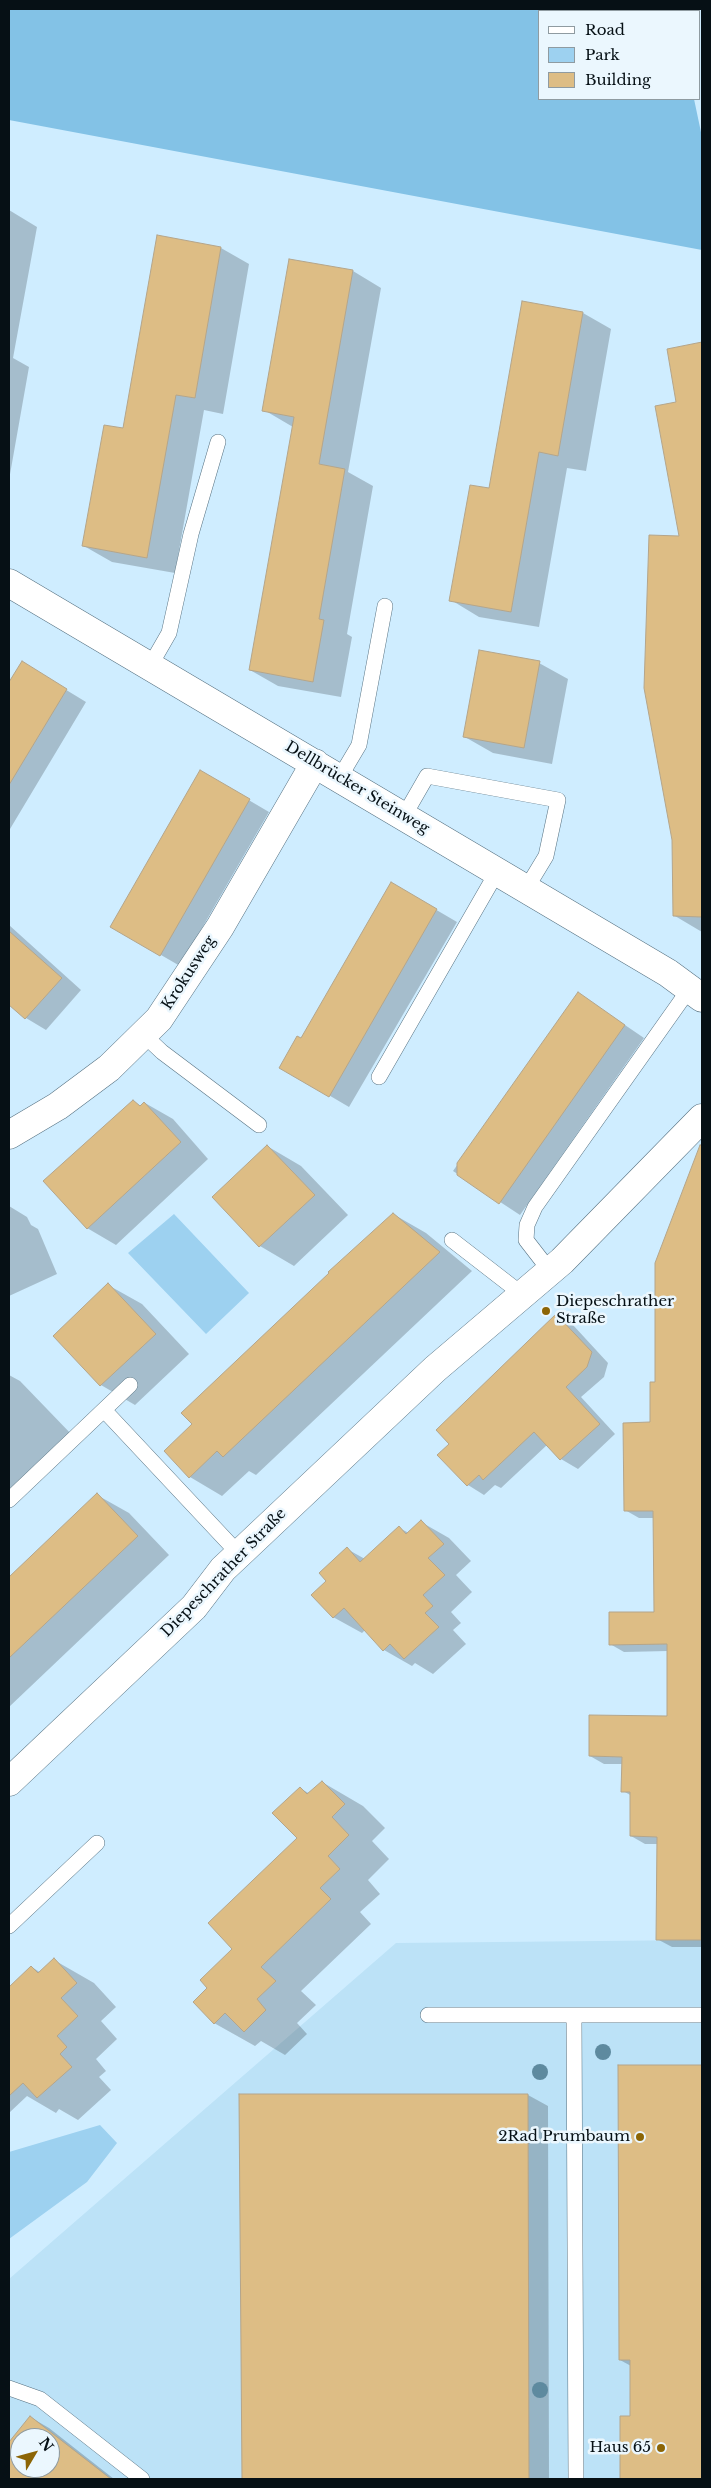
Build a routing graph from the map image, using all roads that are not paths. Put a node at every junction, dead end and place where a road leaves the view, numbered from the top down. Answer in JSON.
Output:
{"nodes":[{"id":1,"x":218,"y":442,"type":"dead end"},
{"id":2,"x":9,"y":583,"type":"edge"},
{"id":3,"x":385,"y":606,"type":"dead end"},
{"id":4,"x":150,"y":666,"type":"junction"},
{"id":5,"x":315,"y":763,"type":"junction"},
{"id":6,"x":340,"y":777,"type":"junction"},
{"id":7,"x":404,"y":816,"type":"junction"},
{"id":8,"x":497,"y":872,"type":"junction"},
{"id":9,"x":526,"y":889,"type":"junction"},
{"id":10,"x":696,"y":993,"type":"edge"},
{"id":11,"x":144,"y":1035,"type":"junction"},
{"id":12,"x":380,"y":1077,"type":"dead end"},
{"id":13,"x":702,"y":1118,"type":"edge"},
{"id":14,"x":259,"y":1126,"type":"dead end"},
{"id":15,"x":9,"y":1135,"type":"edge"},
{"id":16,"x":452,"y":1240,"type":"dead end"},
{"id":17,"x":550,"y":1271,"type":"junction"},
{"id":18,"x":523,"y":1295,"type":"junction"},
{"id":19,"x":130,"y":1385,"type":"dead end"},
{"id":20,"x":104,"y":1410,"type":"junction"},
{"id":21,"x":9,"y":1500,"type":"edge"},
{"id":22,"x":239,"y":1554,"type":"junction"},
{"id":23,"x":9,"y":1782,"type":"edge"},
{"id":24,"x":97,"y":1843,"type":"dead end"},
{"id":25,"x":9,"y":1926,"type":"edge"},
{"id":26,"x":428,"y":2015,"type":"dead end"},
{"id":27,"x":574,"y":2015,"type":"junction"},
{"id":28,"x":702,"y":2015,"type":"edge"},
{"id":29,"x":9,"y":2388,"type":"edge"},
{"id":30,"x":142,"y":2479,"type":"edge"},
{"id":31,"x":576,"y":2479,"type":"edge"}],
"edges":[{"from":1,"to":4,"type":"lane"},
{"from":2,"to":4,"type":"street","name":"Dellbrücker Steinweg"},
{"from":3,"to":6,"type":"lane"},
{"from":4,"to":5,"type":"street","name":"Dellbrücker Steinweg"},
{"from":5,"to":6,"type":"street","name":"Dellbrücker Steinweg"},
{"from":5,"to":11,"type":"street","name":"Krokusweg"},
{"from":6,"to":7,"type":"street","name":"Dellbrücker Steinweg"},
{"from":7,"to":8,"type":"street","name":"Dellbrücker Steinweg"},
{"from":7,"to":9,"type":"lane"},
{"from":8,"to":9,"type":"street","name":"Dellbrücker Steinweg"},
{"from":8,"to":12,"type":"lane"},
{"from":9,"to":10,"type":"street","name":"Dellbrücker Steinweg"},
{"from":10,"to":17,"type":"lane"},
{"from":11,"to":14,"type":"lane"},
{"from":11,"to":15,"type":"street","name":"Krokusweg"},
{"from":13,"to":17,"type":"street","name":"Diepeschrather Straße"},
{"from":16,"to":18,"type":"lane"},
{"from":17,"to":18,"type":"street","name":"Diepeschrather Straße"},
{"from":18,"to":22,"type":"street","name":"Diepeschrather Straße"},
{"from":19,"to":20,"type":"lane"},
{"from":20,"to":21,"type":"lane"},
{"from":20,"to":22,"type":"lane"},
{"from":22,"to":23,"type":"street","name":"Diepeschrather Straße"},
{"from":24,"to":25,"type":"lane"},
{"from":26,"to":27,"type":"lane"},
{"from":27,"to":28,"type":"lane"},
{"from":27,"to":31,"type":"lane"},
{"from":29,"to":30,"type":"lane"}]}
